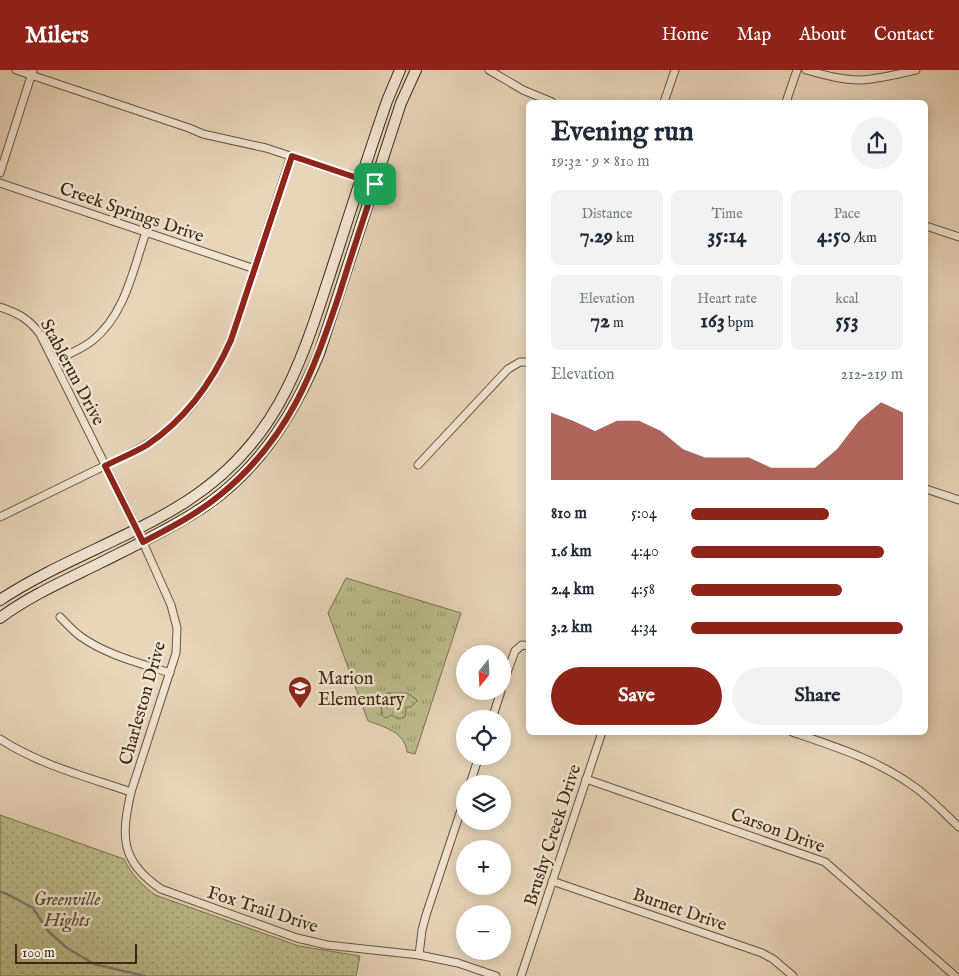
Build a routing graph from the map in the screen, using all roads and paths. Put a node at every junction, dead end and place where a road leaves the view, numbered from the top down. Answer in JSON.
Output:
{"nodes":[{"id":1,"x":16,"y":70,"type":"edge"},
{"id":2,"x":400,"y":70,"type":"edge"},
{"id":3,"x":416,"y":70,"type":"edge"},
{"id":4,"x":489,"y":70,"type":"edge"},
{"id":5,"x":675,"y":70,"type":"edge"},
{"id":6,"x":798,"y":70,"type":"edge"},
{"id":7,"x":806,"y":70,"type":"edge"},
{"id":8,"x":916,"y":70,"type":"edge"},
{"id":9,"x":33,"y":73,"type":"edge"},
{"id":10,"x":547,"y":100,"type":"edge"},
{"id":11,"x":665,"y":100,"type":"edge"},
{"id":12,"x":787,"y":100,"type":"edge"},
{"id":13,"x":292,"y":156,"type":"junction"},
{"id":14,"x":0,"y":173,"type":"edge"},
{"id":15,"x":361,"y":179,"type":"junction"},
{"id":16,"x":0,"y":183,"type":"edge"},
{"id":17,"x":375,"y":184,"type":"junction"},
{"id":18,"x":928,"y":227,"type":"edge"},
{"id":19,"x":146,"y":232,"type":"junction"},
{"id":20,"x":959,"y":237,"type":"edge"},
{"id":21,"x":254,"y":269,"type":"junction"},
{"id":22,"x":0,"y":307,"type":"edge"},
{"id":23,"x":54,"y":361,"type":"junction"},
{"id":24,"x":526,"y":362,"type":"edge"},
{"id":25,"x":418,"y":465,"type":"dead end"},
{"id":26,"x":105,"y":466,"type":"junction"},
{"id":27,"x":928,"y":490,"type":"edge"},
{"id":28,"x":959,"y":500,"type":"edge"},
{"id":29,"x":0,"y":517,"type":"edge"},
{"id":30,"x":137,"y":529,"type":"junction"},
{"id":31,"x":143,"y":542,"type":"junction"},
{"id":32,"x":0,"y":600,"type":"edge"},
{"id":33,"x":60,"y":617,"type":"dead end"},
{"id":34,"x":0,"y":618,"type":"edge"},
{"id":35,"x":526,"y":646,"type":"edge"},
{"id":36,"x":511,"y":659,"type":"edge"},
{"id":37,"x":170,"y":673,"type":"junction"},
{"id":38,"x":601,"y":735,"type":"edge"},
{"id":39,"x":801,"y":735,"type":"edge"},
{"id":40,"x":0,"y":739,"type":"edge"},
{"id":41,"x":586,"y":779,"type":"junction"},
{"id":42,"x":132,"y":792,"type":"junction"},
{"id":43,"x":456,"y":825,"type":"edge"},
{"id":44,"x":959,"y":827,"type":"edge"},
{"id":45,"x":552,"y":881,"type":"junction"},
{"id":46,"x":419,"y":956,"type":"junction"},
{"id":47,"x":496,"y":976,"type":"edge"},
{"id":48,"x":521,"y":976,"type":"edge"},
{"id":49,"x":793,"y":976,"type":"edge"},
{"id":50,"x":954,"y":976,"type":"edge"}],
"edges":[{"from":1,"to":9,"type":"street"},
{"from":2,"to":15,"type":"main road"},
{"from":3,"to":17,"type":"main road"},
{"from":4,"to":10,"type":"street"},
{"from":5,"to":11,"type":"street"},
{"from":6,"to":12,"type":"street"},
{"from":7,"to":8,"type":"street"},
{"from":9,"to":13,"type":"street"},
{"from":9,"to":14,"type":"street"},
{"from":13,"to":15,"type":"street"},
{"from":13,"to":21,"type":"street"},
{"from":15,"to":17,"type":"street"},
{"from":15,"to":30,"type":"main road"},
{"from":16,"to":19,"type":"street","name":"Creek Springs Drive"},
{"from":17,"to":31,"type":"main road"},
{"from":18,"to":20,"type":"street"},
{"from":19,"to":21,"type":"street","name":"Creek Springs Drive"},
{"from":19,"to":23,"type":"street"},
{"from":21,"to":26,"type":"street"},
{"from":22,"to":23,"type":"street","name":"Stablerun Drive"},
{"from":23,"to":26,"type":"street","name":"Stablerun Drive"},
{"from":24,"to":25,"type":"street"},
{"from":26,"to":29,"type":"street"},
{"from":26,"to":30,"type":"street","name":"Charleston Drive"},
{"from":27,"to":28,"type":"street"},
{"from":30,"to":31,"type":"street","name":"Charleston Drive"},
{"from":30,"to":32,"type":"main road"},
{"from":31,"to":34,"type":"main road"},
{"from":31,"to":37,"type":"street","name":"Charleston Drive"},
{"from":33,"to":37,"type":"street"},
{"from":35,"to":36,"type":"street"},
{"from":37,"to":42,"type":"street","name":"Charleston Drive"},
{"from":38,"to":41,"type":"street","name":"Brushy Creek Drive"},
{"from":39,"to":44,"type":"street"},
{"from":40,"to":42,"type":"street","name":"Charleston Drive"},
{"from":41,"to":45,"type":"street","name":"Brushy Creek Drive"},
{"from":41,"to":50,"type":"street","name":"Carson Drive"},
{"from":42,"to":46,"type":"street","name":"Fox Trail Drive"},
{"from":43,"to":46,"type":"street"},
{"from":45,"to":48,"type":"street","name":"Brushy Creek Drive"},
{"from":45,"to":49,"type":"street","name":"Burnet Drive"},
{"from":46,"to":47,"type":"street","name":"Fox Trail Drive"}]}
